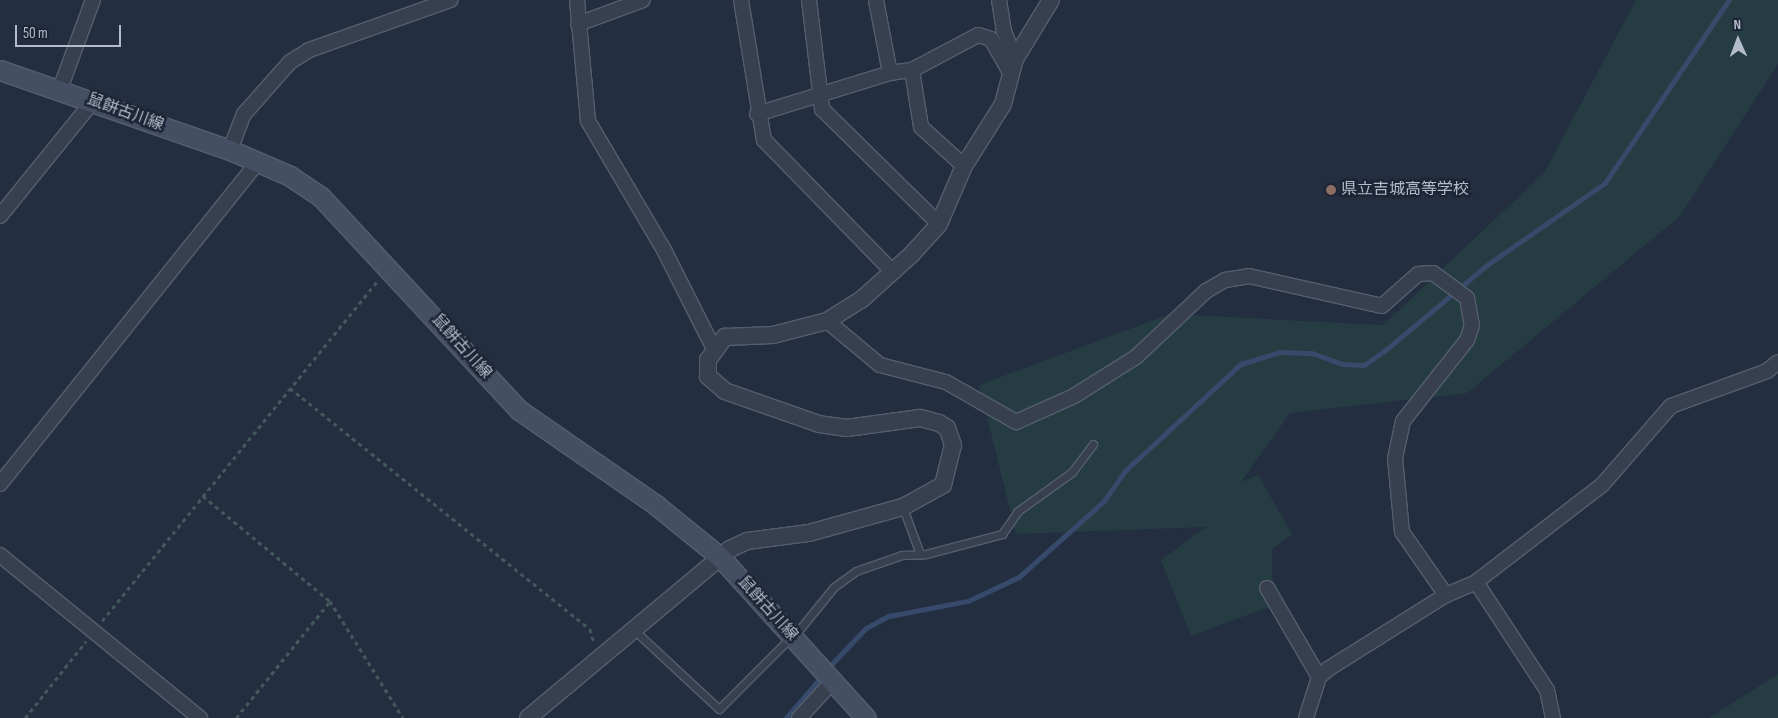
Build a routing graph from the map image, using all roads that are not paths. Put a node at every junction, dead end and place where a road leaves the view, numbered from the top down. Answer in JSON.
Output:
{"nodes":[{"id":1,"x":93,"y":0,"type":"edge"},
{"id":2,"x":450,"y":0,"type":"edge"},
{"id":3,"x":577,"y":0,"type":"edge"},
{"id":4,"x":643,"y":0,"type":"edge"},
{"id":5,"x":742,"y":0,"type":"edge"},
{"id":6,"x":809,"y":0,"type":"edge"},
{"id":7,"x":876,"y":0,"type":"edge"},
{"id":8,"x":999,"y":0,"type":"edge"},
{"id":9,"x":1051,"y":0,"type":"edge"},
{"id":10,"x":578,"y":24,"type":"junction"},
{"id":11,"x":1013,"y":67,"type":"junction"},
{"id":12,"x":0,"y":70,"type":"edge"},
{"id":13,"x":912,"y":70,"type":"junction"},
{"id":14,"x":890,"y":72,"type":"junction"},
{"id":15,"x":60,"y":90,"type":"junction"},
{"id":16,"x":820,"y":95,"type":"junction"},
{"id":17,"x":93,"y":101,"type":"junction"},
{"id":18,"x":757,"y":114,"type":"junction"},
{"id":19,"x":230,"y":150,"type":"junction"},
{"id":20,"x":258,"y":162,"type":"junction"},
{"id":21,"x":964,"y":166,"type":"junction"},
{"id":22,"x":0,"y":216,"type":"edge"},
{"id":23,"x":939,"y":224,"type":"junction"},
{"id":24,"x":892,"y":271,"type":"junction"},
{"id":25,"x":827,"y":321,"type":"junction"},
{"id":26,"x":713,"y":347,"type":"junction"},
{"id":27,"x":1778,"y":362,"type":"edge"},
{"id":28,"x":1772,"y":374,"type":"edge"},
{"id":29,"x":1093,"y":444,"type":"dead end"},
{"id":30,"x":0,"y":484,"type":"edge"},
{"id":31,"x":903,"y":508,"type":"junction"},
{"id":32,"x":920,"y":554,"type":"junction"},
{"id":33,"x":0,"y":555,"type":"edge"},
{"id":34,"x":720,"y":556,"type":"junction"},
{"id":35,"x":1476,"y":582,"type":"junction"},
{"id":36,"x":1266,"y":588,"type":"dead end"},
{"id":37,"x":1446,"y":595,"type":"junction"},
{"id":38,"x":634,"y":630,"type":"junction"},
{"id":39,"x":795,"y":634,"type":"junction"},
{"id":40,"x":828,"y":676,"type":"junction"},
{"id":41,"x":1319,"y":677,"type":"junction"},
{"id":42,"x":200,"y":718,"type":"edge"},
{"id":43,"x":528,"y":718,"type":"edge"},
{"id":44,"x":799,"y":718,"type":"edge"},
{"id":45,"x":866,"y":718,"type":"edge"},
{"id":46,"x":1306,"y":718,"type":"edge"},
{"id":47,"x":1553,"y":718,"type":"edge"}],
"edges":[{"from":1,"to":15,"type":"street"},
{"from":2,"to":19,"type":"street"},
{"from":3,"to":10,"type":"street"},
{"from":4,"to":10,"type":"street"},
{"from":5,"to":18,"type":"street"},
{"from":6,"to":16,"type":"street"},
{"from":7,"to":14,"type":"street"},
{"from":8,"to":11,"type":"street"},
{"from":9,"to":11,"type":"street"},
{"from":10,"to":26,"type":"street"},
{"from":11,"to":13,"type":"street"},
{"from":11,"to":21,"type":"street"},
{"from":12,"to":15,"type":"main road","name":"鼠餅古川線"},
{"from":13,"to":14,"type":"street"},
{"from":13,"to":21,"type":"street"},
{"from":14,"to":16,"type":"street"},
{"from":15,"to":17,"type":"main road","name":"鼠餅古川線"},
{"from":16,"to":18,"type":"street"},
{"from":16,"to":23,"type":"street"},
{"from":17,"to":19,"type":"main road","name":"鼠餅古川線"},
{"from":17,"to":22,"type":"street"},
{"from":18,"to":24,"type":"street"},
{"from":19,"to":20,"type":"main road","name":"鼠餅古川線"},
{"from":20,"to":30,"type":"street"},
{"from":20,"to":34,"type":"main road","name":"鼠餅古川線"},
{"from":21,"to":23,"type":"street"},
{"from":23,"to":24,"type":"street"},
{"from":24,"to":25,"type":"street"},
{"from":25,"to":26,"type":"street"},
{"from":25,"to":37,"type":"street"},
{"from":26,"to":31,"type":"street"},
{"from":27,"to":28,"type":"street"},
{"from":28,"to":35,"type":"street"},
{"from":29,"to":32,"type":"lane"},
{"from":31,"to":32,"type":"lane"},
{"from":31,"to":34,"type":"street"},
{"from":32,"to":39,"type":"lane"},
{"from":33,"to":42,"type":"street"},
{"from":34,"to":38,"type":"street"},
{"from":34,"to":39,"type":"main road","name":"鼠餅古川線"},
{"from":35,"to":37,"type":"street"},
{"from":35,"to":47,"type":"street"},
{"from":36,"to":41,"type":"street"},
{"from":37,"to":41,"type":"street"},
{"from":38,"to":39,"type":"lane"},
{"from":38,"to":43,"type":"street"},
{"from":39,"to":40,"type":"main road","name":"鼠餅古川線"},
{"from":40,"to":44,"type":"street"},
{"from":40,"to":45,"type":"main road","name":"鼠餅古川線"},
{"from":41,"to":46,"type":"street"}]}
